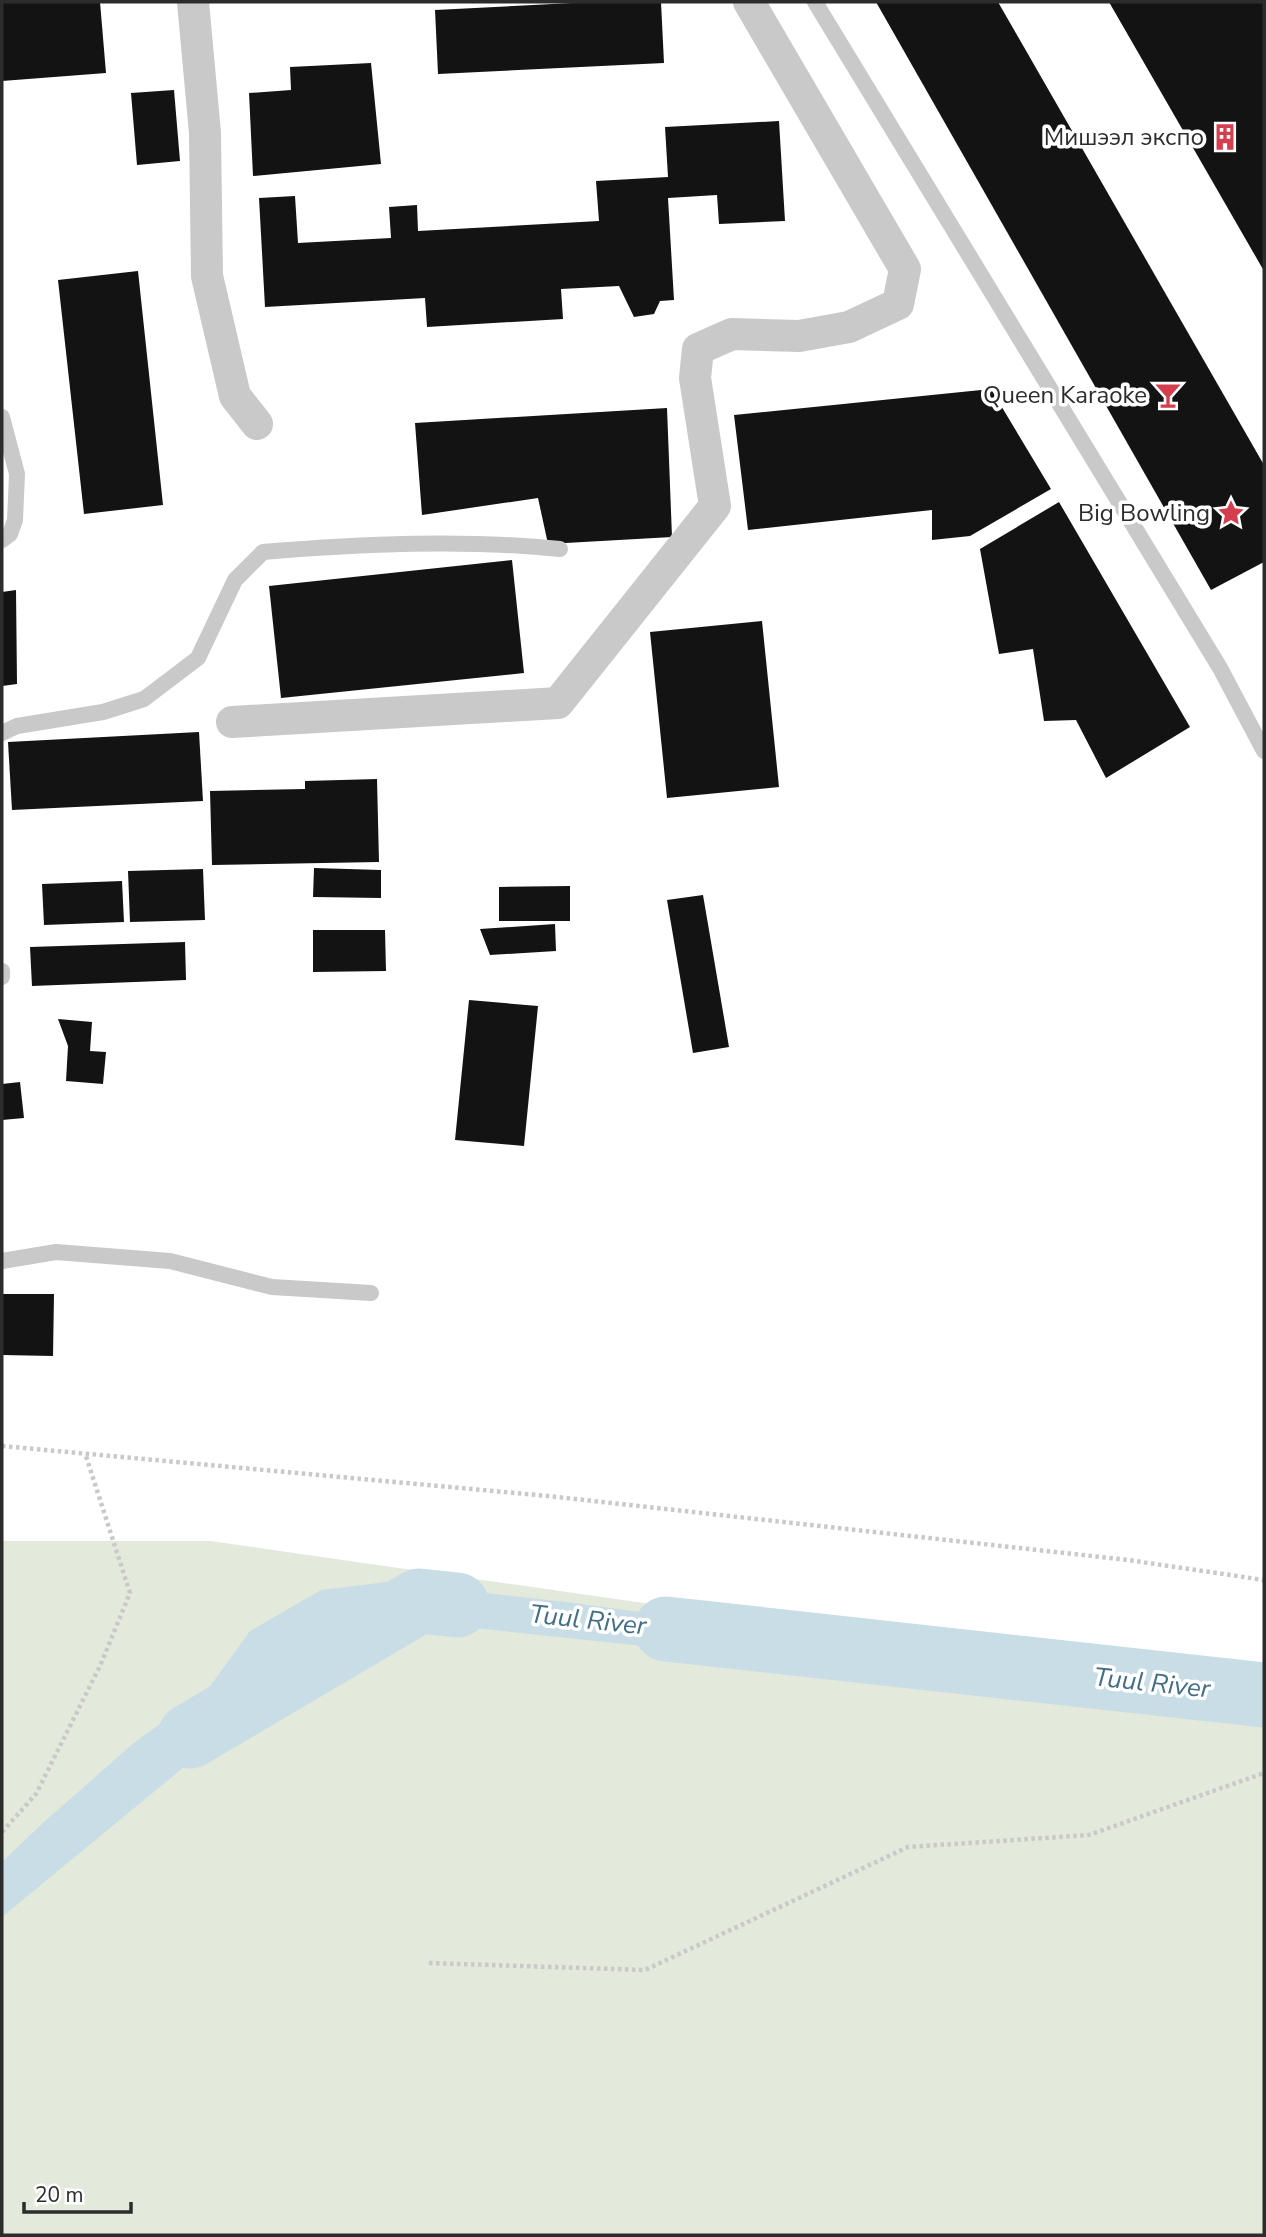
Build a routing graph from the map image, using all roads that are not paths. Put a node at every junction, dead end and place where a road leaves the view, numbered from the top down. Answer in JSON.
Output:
{"nodes":[{"id":1,"x":193,"y":2,"type":"edge"},
{"id":2,"x":749,"y":2,"type":"edge"},
{"id":3,"x":815,"y":2,"type":"edge"},
{"id":4,"x":2,"y":417,"type":"edge"},
{"id":5,"x":257,"y":424,"type":"dead end"},
{"id":6,"x":2,"y":540,"type":"edge"},
{"id":7,"x":560,"y":549,"type":"dead end"},
{"id":8,"x":232,"y":722,"type":"dead end"},
{"id":9,"x":2,"y":733,"type":"edge"},
{"id":10,"x":1264,"y":751,"type":"edge"},
{"id":11,"x":2,"y":971,"type":"edge"},
{"id":12,"x":2,"y":977,"type":"edge"},
{"id":13,"x":2,"y":1261,"type":"edge"},
{"id":14,"x":371,"y":1293,"type":"dead end"}],
"edges":[{"from":1,"to":5,"type":"street"},
{"from":2,"to":8,"type":"street"},
{"from":3,"to":10,"type":"lane"},
{"from":4,"to":6,"type":"lane"},
{"from":7,"to":9,"type":"lane"},
{"from":11,"to":12,"type":"lane"},
{"from":13,"to":14,"type":"lane"}]}
